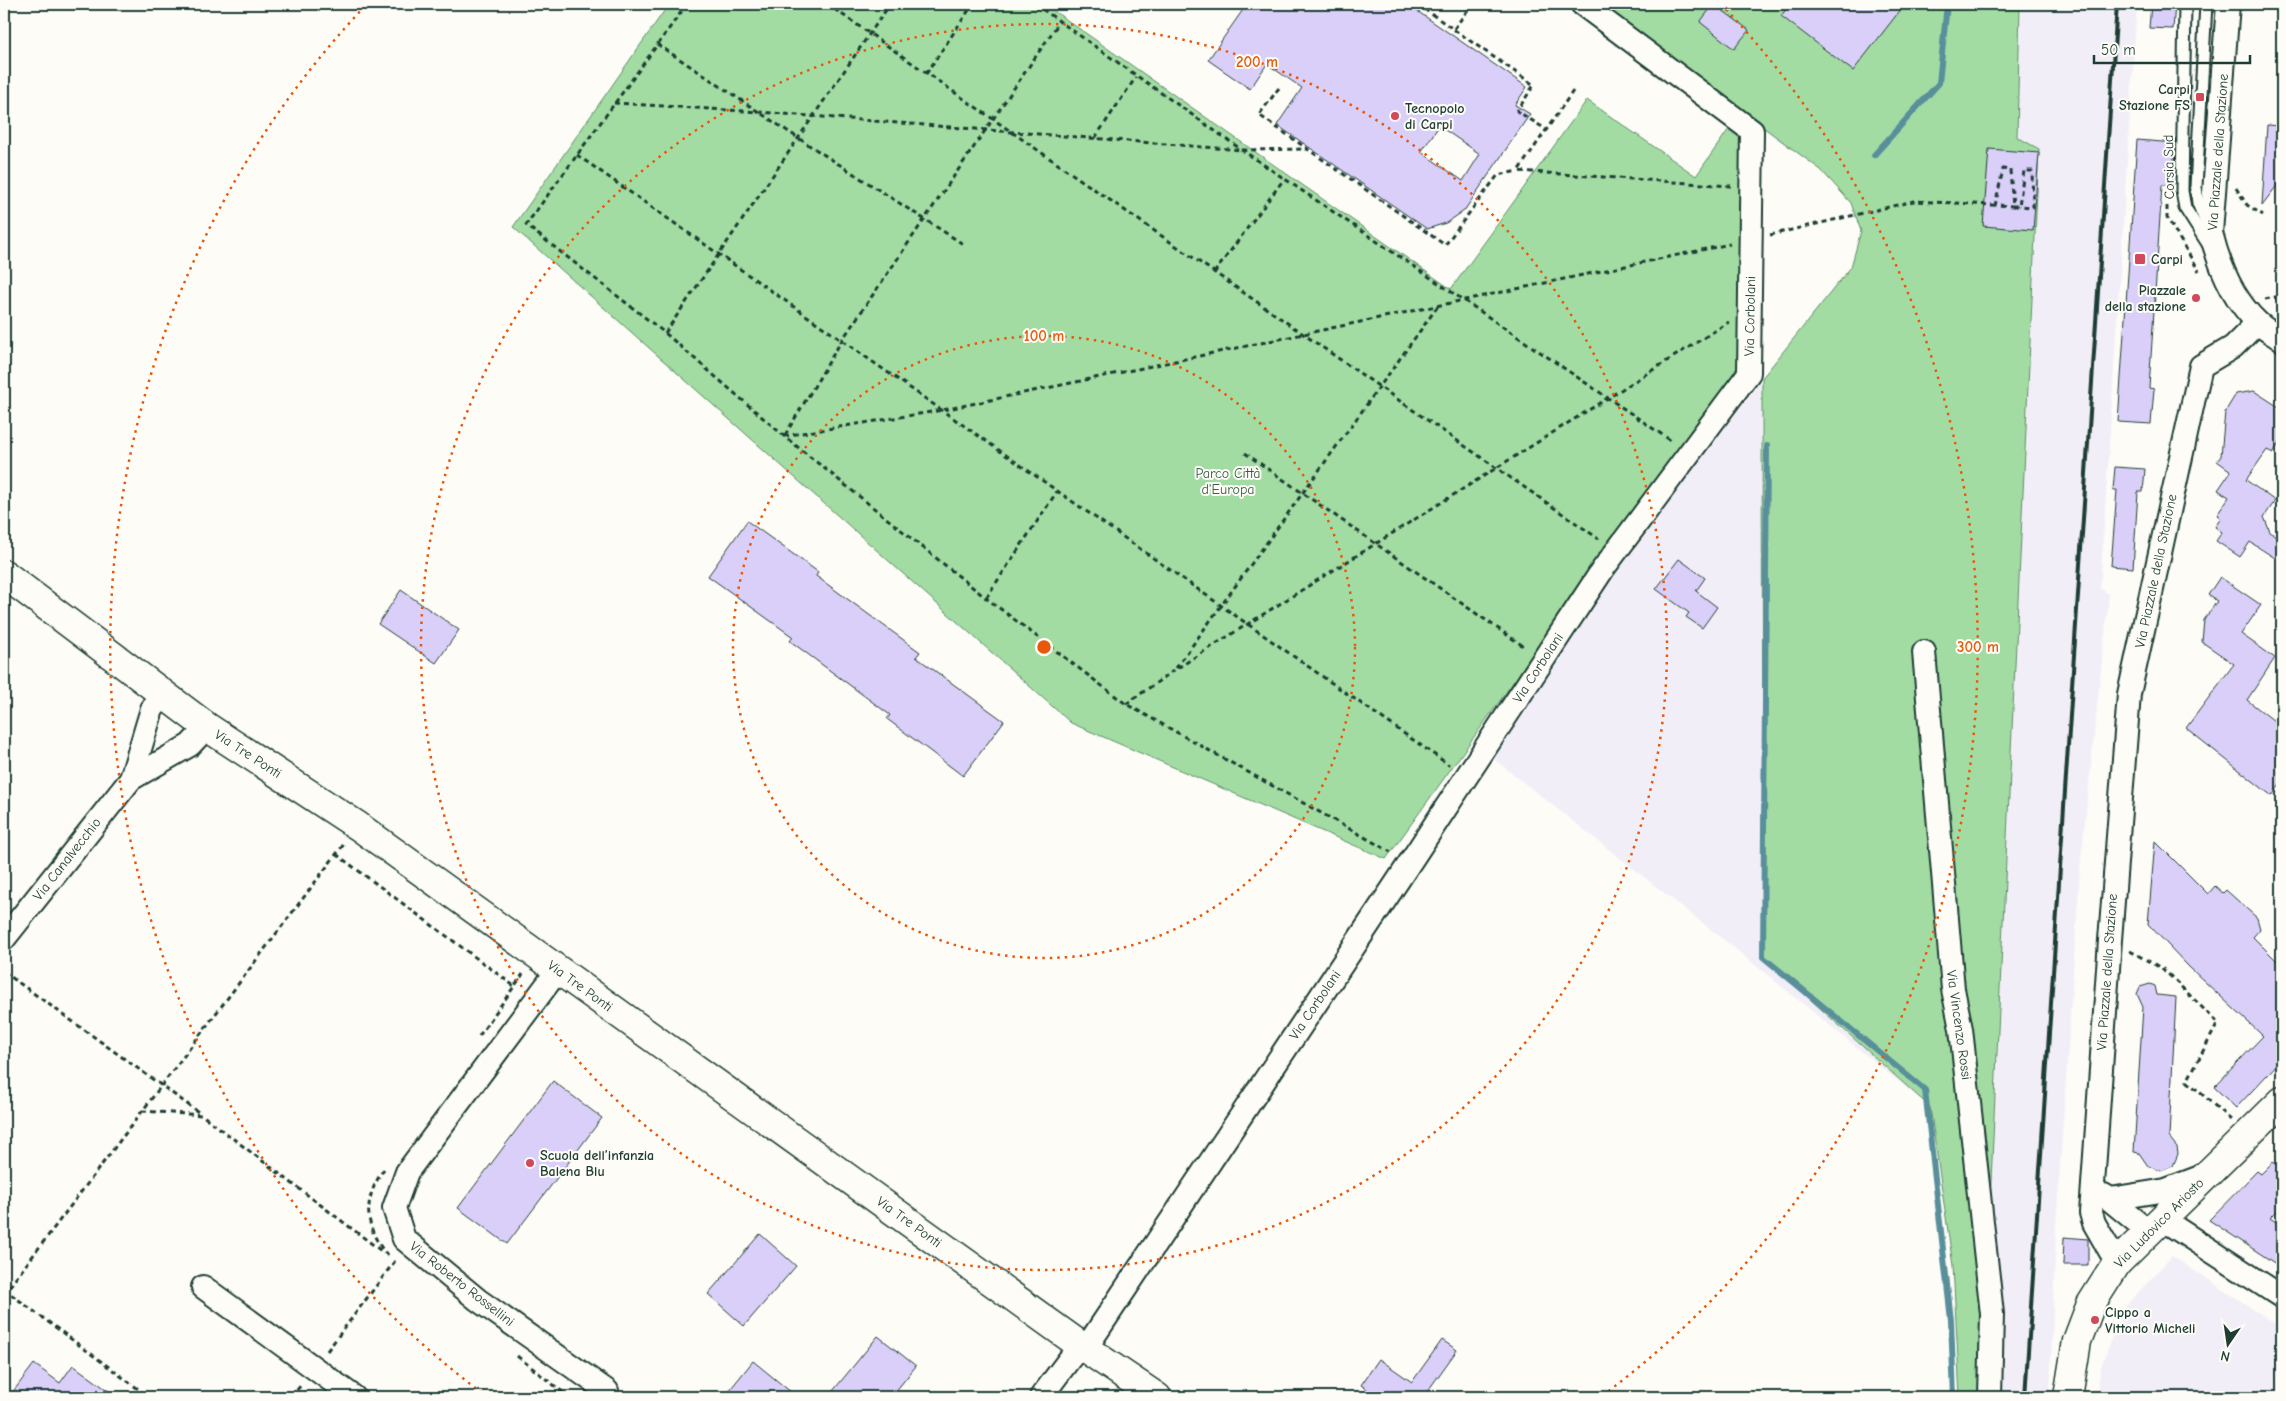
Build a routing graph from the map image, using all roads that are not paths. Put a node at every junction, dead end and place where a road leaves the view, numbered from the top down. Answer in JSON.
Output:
{"nodes":[{"id":1,"x":1582,"y":4,"type":"edge"},
{"id":2,"x":2185,"y":4,"type":"edge"},
{"id":3,"x":2206,"y":4,"type":"edge"},
{"id":4,"x":2228,"y":4,"type":"edge"},
{"id":5,"x":2211,"y":233,"type":"junction"},
{"id":6,"x":2218,"y":261,"type":"junction"},
{"id":7,"x":2258,"y":323,"type":"junction"},
{"id":8,"x":2282,"y":340,"type":"edge"},
{"id":9,"x":4,"y":574,"type":"edge"},
{"id":10,"x":1924,"y":652,"type":"dead end"},
{"id":11,"x":164,"y":695,"type":"junction"},
{"id":12,"x":207,"y":727,"type":"junction"},
{"id":13,"x":131,"y":779,"type":"junction"},
{"id":14,"x":4,"y":939,"type":"edge"},
{"id":15,"x":548,"y":962,"type":"junction"},
{"id":16,"x":2282,"y":1101,"type":"edge"},
{"id":17,"x":2208,"y":1174,"type":"junction"},
{"id":18,"x":2092,"y":1181,"type":"junction"},
{"id":19,"x":2110,"y":1199,"type":"junction"},
{"id":20,"x":2156,"y":1225,"type":"junction"},
{"id":21,"x":2117,"y":1263,"type":"junction"},
{"id":22,"x":203,"y":1287,"type":"dead end"},
{"id":23,"x":2282,"y":1297,"type":"edge"},
{"id":24,"x":1083,"y":1346,"type":"junction"},
{"id":25,"x":354,"y":1397,"type":"edge"},
{"id":26,"x":608,"y":1397,"type":"edge"},
{"id":27,"x":1041,"y":1397,"type":"edge"},
{"id":28,"x":1157,"y":1397,"type":"edge"},
{"id":29,"x":1990,"y":1397,"type":"edge"},
{"id":30,"x":2068,"y":1397,"type":"edge"}],
"edges":[{"from":1,"to":24,"type":"street","name":"Via Corbolani"},
{"from":2,"to":6,"type":"lane","name":"Corsia Sud"},
{"from":3,"to":5,"type":"lane"},
{"from":4,"to":5,"type":"street","name":"Via Piazzale della Stazione"},
{"from":5,"to":6,"type":"street","name":"Via Piazzale della Stazione"},
{"from":6,"to":7,"type":"street","name":"Via Piazzale della Stazione"},
{"from":7,"to":8,"type":"street"},
{"from":7,"to":18,"type":"street","name":"Via Piazzale della Stazione"},
{"from":9,"to":11,"type":"street","name":"Via Tre Ponti"},
{"from":10,"to":29,"type":"street","name":"Via Vincenzo Rossi"},
{"from":11,"to":12,"type":"street","name":"Via Tre Ponti"},
{"from":11,"to":13,"type":"street","name":"Via Canalvecchio"},
{"from":12,"to":13,"type":"street","name":"Via Canalvecchio"},
{"from":12,"to":15,"type":"street","name":"Via Tre Ponti"},
{"from":13,"to":14,"type":"street","name":"Via Canalvecchio"},
{"from":15,"to":24,"type":"street","name":"Via Tre Ponti"},
{"from":15,"to":26,"type":"street","name":"Via Roberto Rossellini"},
{"from":16,"to":17,"type":"street","name":"Via Ludovico Ariosto"},
{"from":17,"to":19,"type":"street"},
{"from":17,"to":20,"type":"street","name":"Via Ludovico Ariosto"},
{"from":18,"to":19,"type":"street"},
{"from":18,"to":21,"type":"street","name":"Via Piazzale della Stazione"},
{"from":19,"to":20,"type":"street"},
{"from":20,"to":21,"type":"street","name":"Via Ludovico Ariosto"},
{"from":20,"to":23,"type":"street"},
{"from":21,"to":30,"type":"street","name":"Via Ludovico Ariosto"},
{"from":22,"to":25,"type":"street"},
{"from":24,"to":27,"type":"street","name":"Via Corbolani"},
{"from":24,"to":28,"type":"street","name":"Via Tre Ponti"}]}
